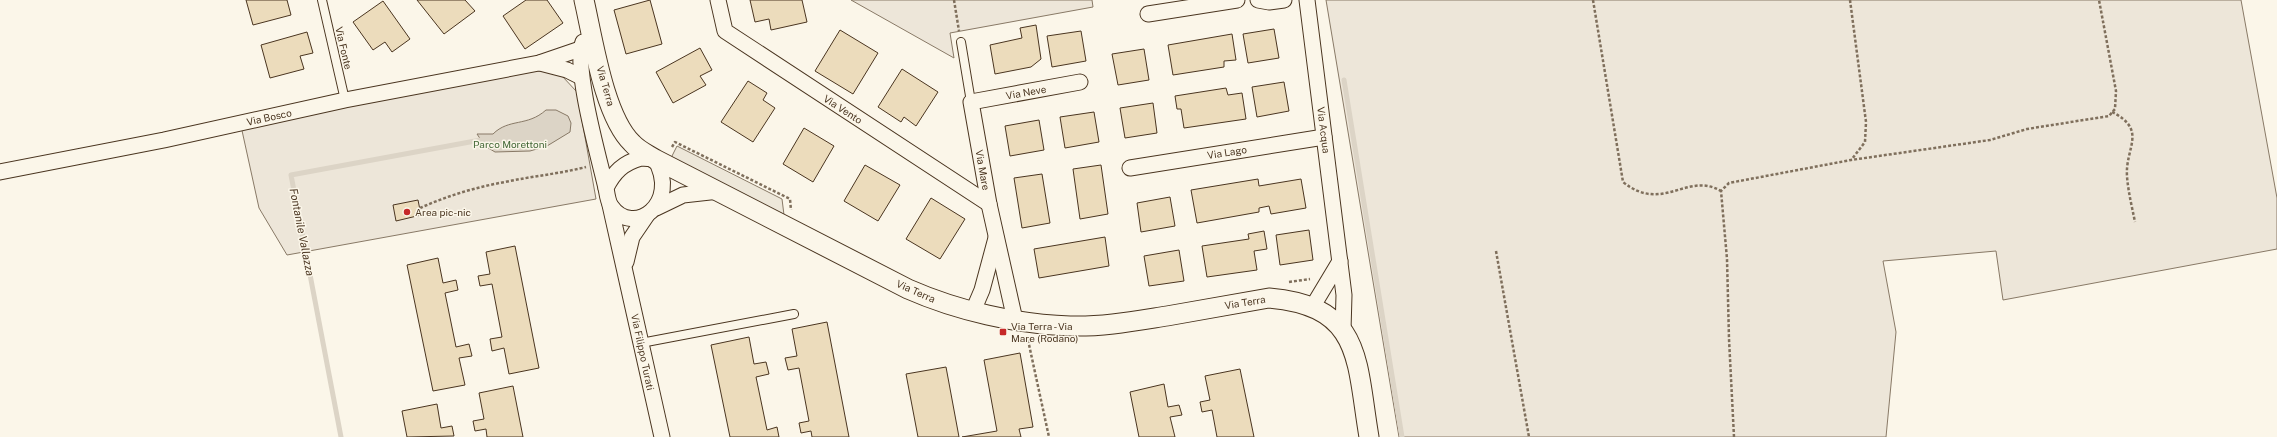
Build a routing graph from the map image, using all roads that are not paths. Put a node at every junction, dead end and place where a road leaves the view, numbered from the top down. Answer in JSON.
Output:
{"nodes":[{"id":1,"x":322,"y":0,"type":"edge"},
{"id":2,"x":584,"y":0,"type":"edge"},
{"id":3,"x":718,"y":0,"type":"edge"},
{"id":4,"x":1237,"y":0,"type":"edge"},
{"id":5,"x":1258,"y":0,"type":"edge"},
{"id":6,"x":1284,"y":0,"type":"edge"},
{"id":7,"x":1308,"y":0,"type":"edge"},
{"id":8,"x":1148,"y":14,"type":"dead end"},
{"id":9,"x":590,"y":29,"type":"junction"},
{"id":10,"x":961,"y":42,"type":"road end"},
{"id":11,"x":580,"y":49,"type":"junction"},
{"id":12,"x":538,"y":63,"type":"junction"},
{"id":13,"x":581,"y":77,"type":"junction"},
{"id":14,"x":1080,"y":82,"type":"dead end"},
{"id":15,"x":345,"y":100,"type":"junction"},
{"id":16,"x":971,"y":102,"type":"junction"},
{"id":17,"x":1324,"y":137,"type":"junction"},
{"id":18,"x":662,"y":155,"type":"junction"},
{"id":19,"x":1130,"y":168,"type":"dead end"},
{"id":20,"x":0,"y":172,"type":"edge"},
{"id":21,"x":606,"y":188,"type":"junction"},
{"id":22,"x":719,"y":191,"type":"junction"},
{"id":23,"x":989,"y":204,"type":"junction"},
{"id":24,"x":610,"y":205,"type":"junction"},
{"id":25,"x":651,"y":212,"type":"junction"},
{"id":26,"x":996,"y":238,"type":"junction"},
{"id":27,"x":1340,"y":261,"type":"junction"},
{"id":28,"x":625,"y":267,"type":"junction"},
{"id":29,"x":1313,"y":306,"type":"junction"},
{"id":30,"x":973,"y":311,"type":"junction"},
{"id":31,"x":794,"y":314,"type":"dead end"},
{"id":32,"x":1023,"y":320,"type":"junction"},
{"id":33,"x":1343,"y":330,"type":"junction"},
{"id":34,"x":641,"y":343,"type":"junction"},
{"id":35,"x":662,"y":437,"type":"edge"},
{"id":36,"x":1369,"y":437,"type":"edge"}],
"edges":[{"from":1,"to":15,"type":"lane","name":"Via Fonte"},
{"from":2,"to":9,"type":"street","name":"Via Terra"},
{"from":3,"to":23,"type":"street","name":"Via Vento"},
{"from":4,"to":8,"type":"street"},
{"from":5,"to":6,"type":"street"},
{"from":7,"to":17,"type":"street","name":"Via Acqua"},
{"from":9,"to":11,"type":"street","name":"Via Terra"},
{"from":9,"to":18,"type":"street","name":"Via Terra"},
{"from":10,"to":16,"type":"lane"},
{"from":11,"to":12,"type":"street","name":"Via Bosco"},
{"from":11,"to":13,"type":"street","name":"Via Terra"},
{"from":12,"to":13,"type":"street","name":"Via Bosco"},
{"from":12,"to":15,"type":"street","name":"Via Bosco"},
{"from":13,"to":21,"type":"street","name":"Via Terra"},
{"from":14,"to":16,"type":"street","name":"Via Neve"},
{"from":15,"to":20,"type":"street","name":"Via Bosco"},
{"from":16,"to":23,"type":"street","name":"Via Mare"},
{"from":17,"to":19,"type":"street","name":"Via Lago"},
{"from":17,"to":27,"type":"street","name":"Via Acqua"},
{"from":18,"to":21,"type":"street"},
{"from":18,"to":22,"type":"street","name":"Via Terra"},
{"from":18,"to":25,"type":"street"},
{"from":21,"to":24,"type":"street"},
{"from":22,"to":25,"type":"street"},
{"from":22,"to":30,"type":"street","name":"Via Terra"},
{"from":23,"to":26,"type":"street","name":"Via Mare"},
{"from":24,"to":25,"type":"street"},
{"from":24,"to":28,"type":"street","name":"Via Filippo Turati"},
{"from":25,"to":28,"type":"street","name":"Via Filippo Turati"},
{"from":26,"to":30,"type":"street","name":"Via Mare"},
{"from":26,"to":32,"type":"street","name":"Via Mare"},
{"from":27,"to":29,"type":"street"},
{"from":27,"to":33,"type":"street","name":"Via Acqua"},
{"from":28,"to":34,"type":"street","name":"Via Filippo Turati"},
{"from":29,"to":32,"type":"street","name":"Via Terra"},
{"from":29,"to":33,"type":"street","name":"Via Terra"},
{"from":30,"to":32,"type":"street","name":"Via Terra"},
{"from":31,"to":34,"type":"lane"},
{"from":33,"to":36,"type":"street","name":"Via Terra"},
{"from":34,"to":35,"type":"street","name":"Via Filippo Turati"}]}
